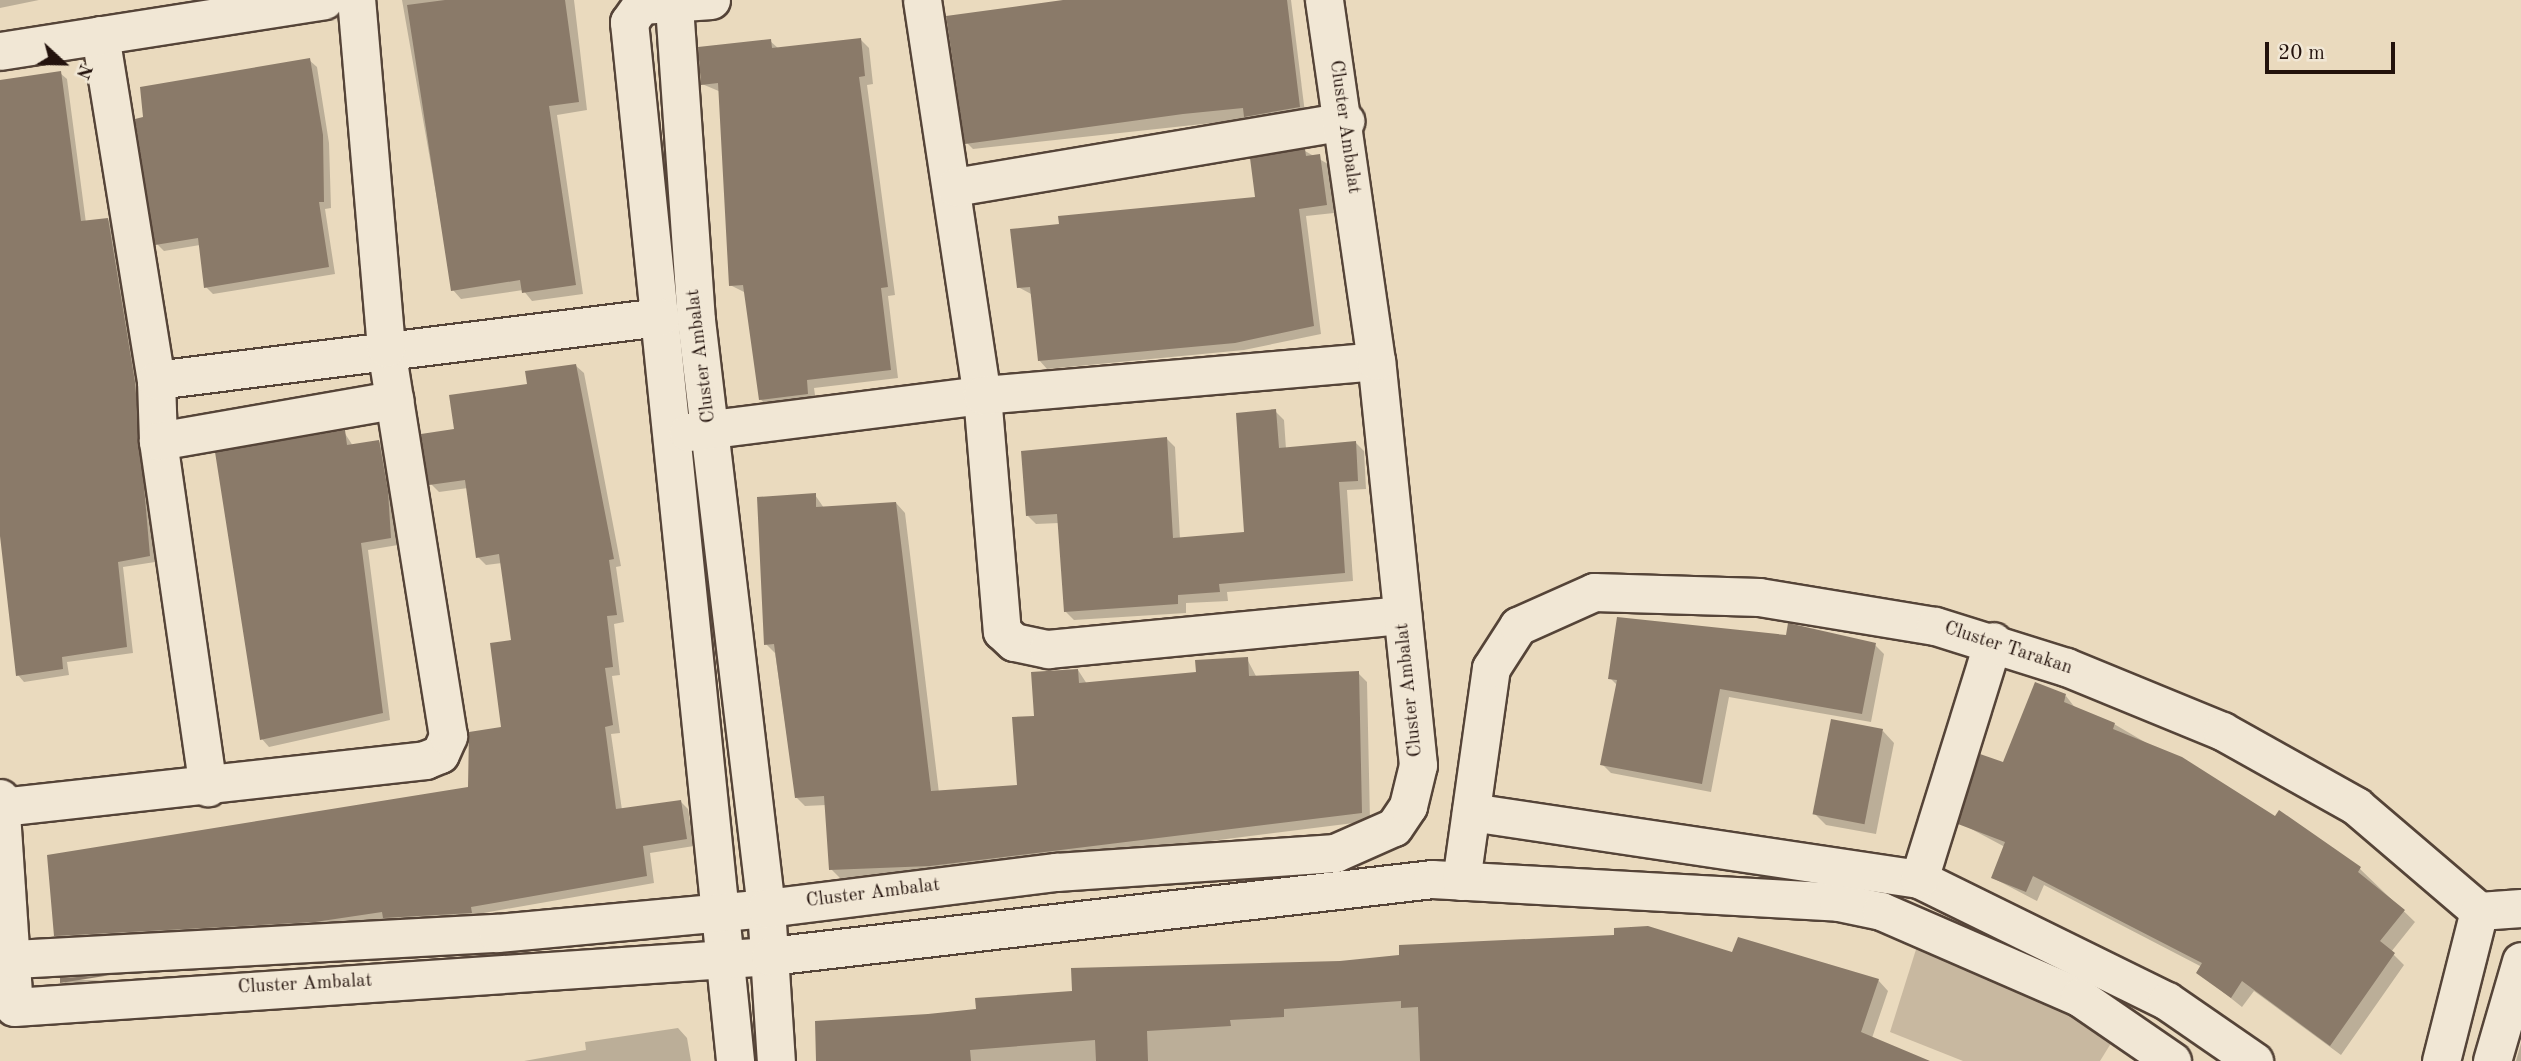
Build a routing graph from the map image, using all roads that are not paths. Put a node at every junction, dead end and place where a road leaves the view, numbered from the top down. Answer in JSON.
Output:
{"nodes":[{"id":1,"x":324,"y":0,"type":"edge"},
{"id":2,"x":356,"y":0,"type":"edge"},
{"id":3,"x":711,"y":0,"type":"edge"},
{"id":4,"x":922,"y":0,"type":"edge"},
{"id":5,"x":1324,"y":0,"type":"edge"},
{"id":6,"x":652,"y":4,"type":"edge"},
{"id":7,"x":100,"y":35,"type":"junction"},
{"id":8,"x":0,"y":51,"type":"edge"},
{"id":9,"x":1345,"y":121,"type":"junction"},
{"id":10,"x":955,"y":187,"type":"junction"},
{"id":11,"x":660,"y":317,"type":"junction"},
{"id":12,"x":386,"y":348,"type":"junction"},
{"id":13,"x":1376,"y":361,"type":"junction"},
{"id":14,"x":156,"y":380,"type":"junction"},
{"id":15,"x":982,"y":395,"type":"junction"},
{"id":16,"x":394,"y":400,"type":"junction"},
{"id":17,"x":711,"y":430,"type":"junction"},
{"id":18,"x":671,"y":433,"type":"junction"},
{"id":19,"x":158,"y":441,"type":"junction"},
{"id":20,"x":1402,"y":615,"type":"junction"},
{"id":21,"x":1993,"y":641,"type":"junction"},
{"id":22,"x":208,"y":787,"type":"junction"},
{"id":23,"x":1,"y":803,"type":"edge"},
{"id":24,"x":1470,"y":821,"type":"junction"},
{"id":25,"x":1919,"y":880,"type":"junction"},
{"id":26,"x":1461,"y":881,"type":"junction"},
{"id":27,"x":766,"y":908,"type":"junction"},
{"id":28,"x":2521,"y":908,"type":"edge"},
{"id":29,"x":2479,"y":911,"type":"junction"},
{"id":30,"x":719,"y":912,"type":"junction"},
{"id":31,"x":770,"y":957,"type":"junction"},
{"id":32,"x":14,"y":959,"type":"junction"},
{"id":33,"x":723,"y":959,"type":"junction"},
{"id":34,"x":2521,"y":961,"type":"edge"},
{"id":35,"x":734,"y":1061,"type":"edge"},
{"id":36,"x":776,"y":1061,"type":"edge"},
{"id":37,"x":2172,"y":1061,"type":"edge"},
{"id":38,"x":2254,"y":1061,"type":"edge"},
{"id":39,"x":2441,"y":1061,"type":"edge"},
{"id":40,"x":2492,"y":1061,"type":"edge"}],
"edges":[{"from":1,"to":7,"type":"street"},
{"from":2,"to":12,"type":"street"},
{"from":3,"to":6,"type":"street"},
{"from":4,"to":10,"type":"street"},
{"from":5,"to":9,"type":"street","name":"Cluster Ambalat"},
{"from":6,"to":11,"type":"street"},
{"from":6,"to":17,"type":"street","name":"Cluster Ambalat"},
{"from":7,"to":8,"type":"street"},
{"from":7,"to":14,"type":"street"},
{"from":9,"to":10,"type":"street"},
{"from":9,"to":13,"type":"street","name":"Cluster Ambalat"},
{"from":10,"to":15,"type":"street"},
{"from":11,"to":12,"type":"street"},
{"from":11,"to":18,"type":"street"},
{"from":12,"to":14,"type":"street"},
{"from":12,"to":16,"type":"street"},
{"from":13,"to":15,"type":"street"},
{"from":13,"to":20,"type":"street","name":"Cluster Ambalat"},
{"from":14,"to":19,"type":"street"},
{"from":15,"to":17,"type":"street"},
{"from":15,"to":20,"type":"street"},
{"from":16,"to":19,"type":"street"},
{"from":16,"to":22,"type":"street"},
{"from":17,"to":18,"type":"street"},
{"from":17,"to":27,"type":"street","name":"Cluster Ambalat"},
{"from":18,"to":30,"type":"street"},
{"from":19,"to":22,"type":"street"},
{"from":20,"to":27,"type":"street","name":"Cluster Ambalat"},
{"from":21,"to":24,"type":"street","name":"Cluster Tarakan"},
{"from":21,"to":25,"type":"street"},
{"from":21,"to":29,"type":"street","name":"Cluster Tarakan"},
{"from":22,"to":23,"type":"street"},
{"from":23,"to":32,"type":"street","name":"Cluster Ambalat"},
{"from":24,"to":25,"type":"street"},
{"from":24,"to":26,"type":"street","name":"Cluster Tarakan"},
{"from":25,"to":38,"type":"street"},
{"from":26,"to":31,"type":"street","name":"Cluster Ambalat"},
{"from":26,"to":37,"type":"street"},
{"from":27,"to":30,"type":"street","name":"Cluster Ambalat"},
{"from":27,"to":31,"type":"street","name":"Cluster Ambalat"},
{"from":28,"to":29,"type":"street"},
{"from":29,"to":39,"type":"street"},
{"from":30,"to":32,"type":"street","name":"Cluster Ambalat"},
{"from":30,"to":33,"type":"street"},
{"from":31,"to":33,"type":"street","name":"Cluster Ambalat"},
{"from":31,"to":36,"type":"street","name":"Cluster Ambalat"},
{"from":32,"to":33,"type":"street","name":"Cluster Ambalat"},
{"from":33,"to":35,"type":"street"},
{"from":34,"to":40,"type":"street"}]}
